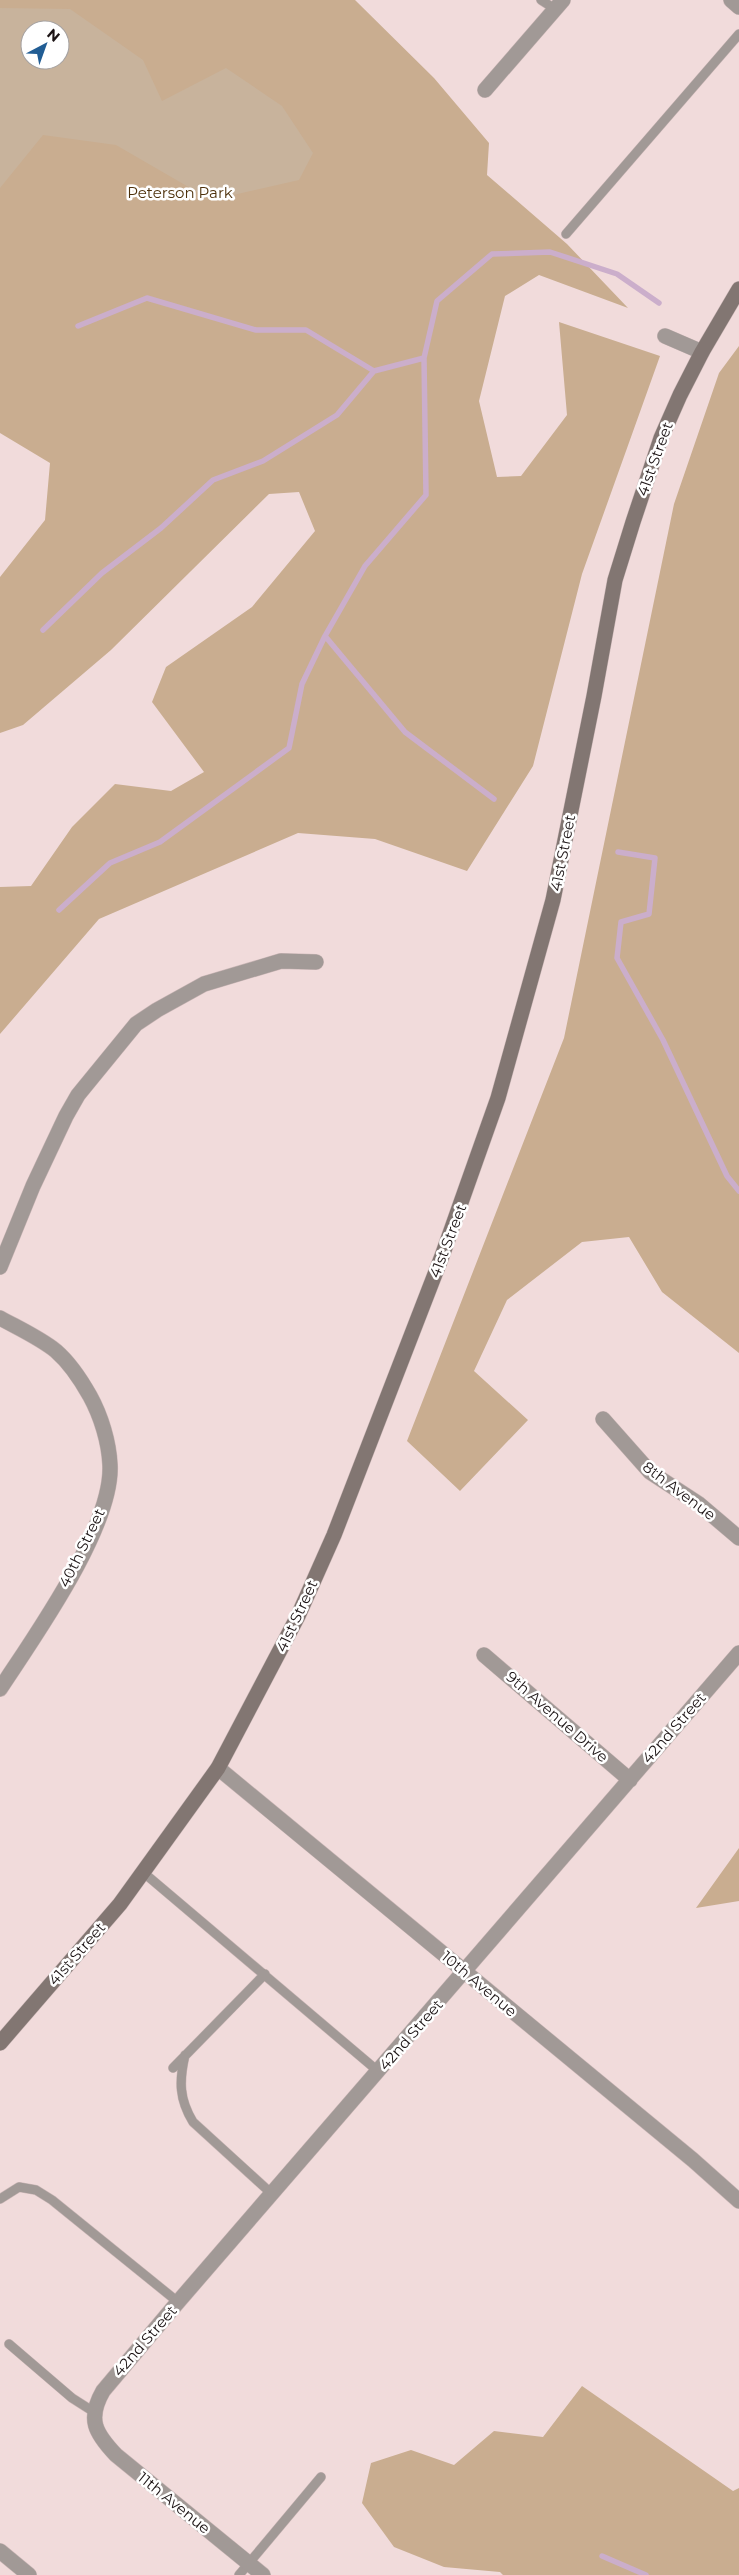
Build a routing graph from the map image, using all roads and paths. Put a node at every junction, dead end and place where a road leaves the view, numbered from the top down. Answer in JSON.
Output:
{"nodes":[{"id":1,"x":541,"y":0,"type":"edge"},
{"id":2,"x":731,"y":0,"type":"edge"},
{"id":3,"x":559,"y":4,"type":"edge"},
{"id":4,"x":739,"y":7,"type":"edge"},
{"id":5,"x":739,"y":34,"type":"edge"},
{"id":6,"x":485,"y":90,"type":"dead end"},
{"id":7,"x":566,"y":234,"type":"dead end"},
{"id":8,"x":739,"y":289,"type":"edge"},
{"id":9,"x":665,"y":336,"type":"dead end"},
{"id":10,"x":702,"y":352,"type":"junction"},
{"id":11,"x":316,"y":962,"type":"dead end"},
{"id":12,"x":0,"y":1267,"type":"edge"},
{"id":13,"x":0,"y":1318,"type":"edge"},
{"id":14,"x":603,"y":1419,"type":"dead end"},
{"id":15,"x":739,"y":1538,"type":"edge"},
{"id":16,"x":739,"y":1653,"type":"edge"},
{"id":17,"x":484,"y":1655,"type":"dead end"},
{"id":18,"x":0,"y":1689,"type":"edge"},
{"id":19,"x":218,"y":1768,"type":"junction"},
{"id":20,"x":630,"y":1780,"type":"junction"},
{"id":21,"x":144,"y":1873,"type":"junction"},
{"id":22,"x":465,"y":1972,"type":"junction"},
{"id":23,"x":265,"y":1974,"type":"junction"},
{"id":24,"x":0,"y":2044,"type":"edge"},
{"id":25,"x":185,"y":2056,"type":"junction"},
{"id":26,"x":173,"y":2068,"type":"dead end"},
{"id":27,"x":380,"y":2072,"type":"junction"},
{"id":28,"x":272,"y":2194,"type":"junction"},
{"id":29,"x":0,"y":2199,"type":"edge"},
{"id":30,"x":739,"y":2201,"type":"edge"},
{"id":31,"x":178,"y":2302,"type":"junction"},
{"id":32,"x":9,"y":2344,"type":"dead end"},
{"id":33,"x":94,"y":2417,"type":"junction"},
{"id":34,"x":321,"y":2477,"type":"dead end"},
{"id":35,"x":0,"y":2551,"type":"edge"},
{"id":36,"x":244,"y":2569,"type":"edge"},
{"id":37,"x":29,"y":2575,"type":"edge"},
{"id":38,"x":263,"y":2575,"type":"edge"}],
"edges":[{"from":1,"to":3,"type":"lane"},
{"from":2,"to":4,"type":"street"},
{"from":3,"to":6,"type":"street"},
{"from":5,"to":7,"type":"lane"},
{"from":8,"to":10,"type":"street","name":"41st Street"},
{"from":9,"to":10,"type":"street"},
{"from":10,"to":19,"type":"street","name":"41st Street"},
{"from":11,"to":12,"type":"street"},
{"from":13,"to":18,"type":"street","name":"40th Street"},
{"from":14,"to":15,"type":"street","name":"8th Avenue"},
{"from":16,"to":20,"type":"street","name":"42nd Street"},
{"from":17,"to":20,"type":"street","name":"9th Avenue Drive"},
{"from":19,"to":21,"type":"street","name":"41st Street"},
{"from":19,"to":22,"type":"street","name":"10th Avenue"},
{"from":20,"to":22,"type":"street","name":"42nd Street"},
{"from":21,"to":23,"type":"lane"},
{"from":21,"to":24,"type":"street","name":"41st Street"},
{"from":22,"to":27,"type":"street","name":"42nd Street"},
{"from":22,"to":30,"type":"street","name":"10th Avenue"},
{"from":23,"to":25,"type":"lane"},
{"from":23,"to":27,"type":"lane"},
{"from":25,"to":26,"type":"lane"},
{"from":25,"to":28,"type":"lane"},
{"from":27,"to":28,"type":"street","name":"42nd Street"},
{"from":28,"to":31,"type":"street","name":"42nd Street"},
{"from":29,"to":31,"type":"lane"},
{"from":31,"to":33,"type":"street","name":"42nd Street"},
{"from":32,"to":33,"type":"lane"},
{"from":33,"to":36,"type":"street","name":"11th Avenue"},
{"from":34,"to":36,"type":"lane"},
{"from":35,"to":37,"type":"street"},
{"from":36,"to":38,"type":"street","name":"11th Avenue"}]}
